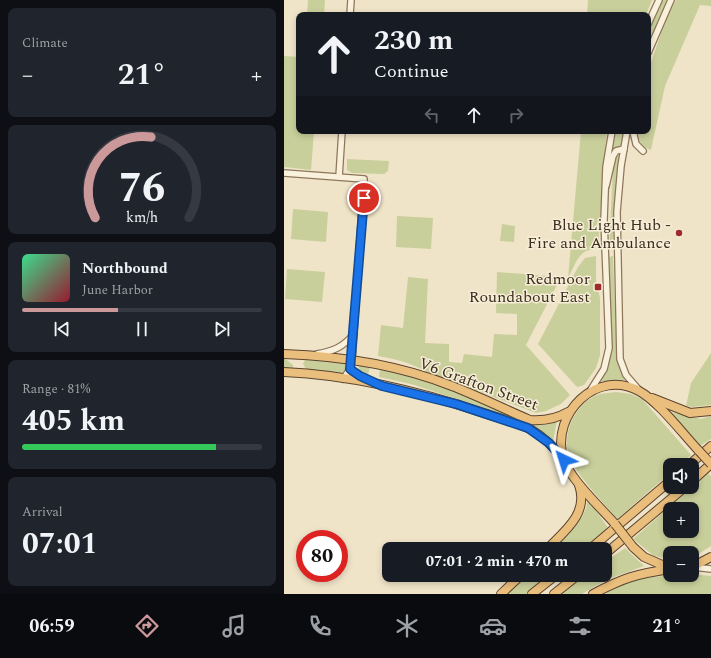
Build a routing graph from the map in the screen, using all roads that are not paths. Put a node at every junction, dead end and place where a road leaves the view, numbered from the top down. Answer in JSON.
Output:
{"nodes":[{"id":1,"x":351,"y":0,"type":"edge"},
{"id":2,"x":659,"y":0,"type":"edge"},
{"id":3,"x":671,"y":0,"type":"edge"},
{"id":4,"x":350,"y":12,"type":"edge"},
{"id":5,"x":651,"y":17,"type":"edge"},
{"id":6,"x":651,"y":46,"type":"edge"},
{"id":7,"x":342,"y":134,"type":"edge"},
{"id":8,"x":611,"y":134,"type":"edge"},
{"id":9,"x":626,"y":134,"type":"edge"},
{"id":10,"x":634,"y":134,"type":"edge"},
{"id":11,"x":624,"y":149,"type":"junction"},
{"id":12,"x":642,"y":151,"type":"dead end"},
{"id":13,"x":284,"y":173,"type":"edge"},
{"id":14,"x":338,"y":177,"type":"junction"},
{"id":15,"x":605,"y":190,"type":"junction"},
{"id":16,"x":354,"y":334,"type":"junction"},
{"id":17,"x":284,"y":354,"type":"edge"},
{"id":18,"x":310,"y":355,"type":"junction"},
{"id":19,"x":352,"y":360,"type":"junction"},
{"id":20,"x":350,"y":369,"type":"junction"},
{"id":21,"x":284,"y":372,"type":"edge"},
{"id":22,"x":343,"y":379,"type":"junction"},
{"id":23,"x":366,"y":381,"type":"junction"},
{"id":24,"x":588,"y":393,"type":"junction"},
{"id":25,"x":643,"y":393,"type":"junction"},
{"id":26,"x":711,"y":411,"type":"edge"},
{"id":27,"x":569,"y":412,"type":"junction"},
{"id":28,"x":711,"y":446,"type":"edge"},
{"id":29,"x":697,"y":458,"type":"edge"},
{"id":30,"x":564,"y":460,"type":"junction"},
{"id":31,"x":711,"y":464,"type":"edge"},
{"id":32,"x":699,"y":475,"type":"edge"},
{"id":33,"x":578,"y":481,"type":"junction"},
{"id":34,"x":663,"y":487,"type":"edge"},
{"id":35,"x":677,"y":494,"type":"edge"},
{"id":36,"x":553,"y":542,"type":"edge"},
{"id":37,"x":598,"y":542,"type":"edge"},
{"id":38,"x":612,"y":548,"type":"edge"},
{"id":39,"x":711,"y":558,"type":"edge"},
{"id":40,"x":699,"y":564,"type":"edge"},
{"id":41,"x":663,"y":566,"type":"edge"},
{"id":42,"x":699,"y":568,"type":"edge"},
{"id":43,"x":711,"y":569,"type":"edge"},
{"id":44,"x":663,"y":570,"type":"edge"},
{"id":45,"x":514,"y":582,"type":"edge"},
{"id":46,"x":547,"y":582,"type":"edge"},
{"id":47,"x":569,"y":582,"type":"edge"},
{"id":48,"x":501,"y":594,"type":"edge"},
{"id":49,"x":532,"y":594,"type":"edge"},
{"id":50,"x":554,"y":594,"type":"edge"},
{"id":51,"x":593,"y":594,"type":"edge"}],
"edges":[{"from":1,"to":4,"type":"street"},
{"from":2,"to":5,"type":"street"},
{"from":3,"to":6,"type":"street"},
{"from":7,"to":14,"type":"street"},
{"from":8,"to":15,"type":"street"},
{"from":9,"to":11,"type":"street"},
{"from":10,"to":12,"type":"street"},
{"from":11,"to":15,"type":"street"},
{"from":11,"to":25,"type":"street"},
{"from":13,"to":14,"type":"street"},
{"from":14,"to":16,"type":"street"},
{"from":15,"to":24,"type":"street"},
{"from":16,"to":18,"type":"street"},
{"from":16,"to":19,"type":"street"},
{"from":17,"to":18,"type":"highway","name":"V6 Grafton Street"},
{"from":18,"to":19,"type":"highway","name":"V6 Grafton Street"},
{"from":19,"to":20,"type":"street"},
{"from":19,"to":27,"type":"highway","name":"V6 Grafton Street"},
{"from":20,"to":22,"type":"street"},
{"from":20,"to":23,"type":"street"},
{"from":21,"to":22,"type":"highway","name":"V6 Grafton Street"},
{"from":22,"to":23,"type":"highway","name":"V6 Grafton Street"},
{"from":23,"to":30,"type":"highway","name":"V6 Grafton Street"},
{"from":24,"to":25,"type":"highway"},
{"from":24,"to":27,"type":"highway"},
{"from":25,"to":26,"type":"highway"},
{"from":25,"to":31,"type":"highway","bridge":true},
{"from":27,"to":30,"type":"highway"},
{"from":28,"to":29,"type":"highway"},
{"from":30,"to":33,"type":"highway","name":"V6 Grafton Street"},
{"from":31,"to":32,"type":"highway"},
{"from":33,"to":36,"type":"highway"},
{"from":33,"to":41,"type":"highway","name":"V6 Grafton Street","bridge":true},
{"from":34,"to":37,"type":"highway"},
{"from":35,"to":38,"type":"highway"},
{"from":39,"to":40,"type":"highway"},
{"from":42,"to":43,"type":"street"},
{"from":44,"to":51,"type":"highway"},
{"from":45,"to":48,"type":"highway"},
{"from":46,"to":49,"type":"highway"},
{"from":47,"to":50,"type":"highway"}]}
